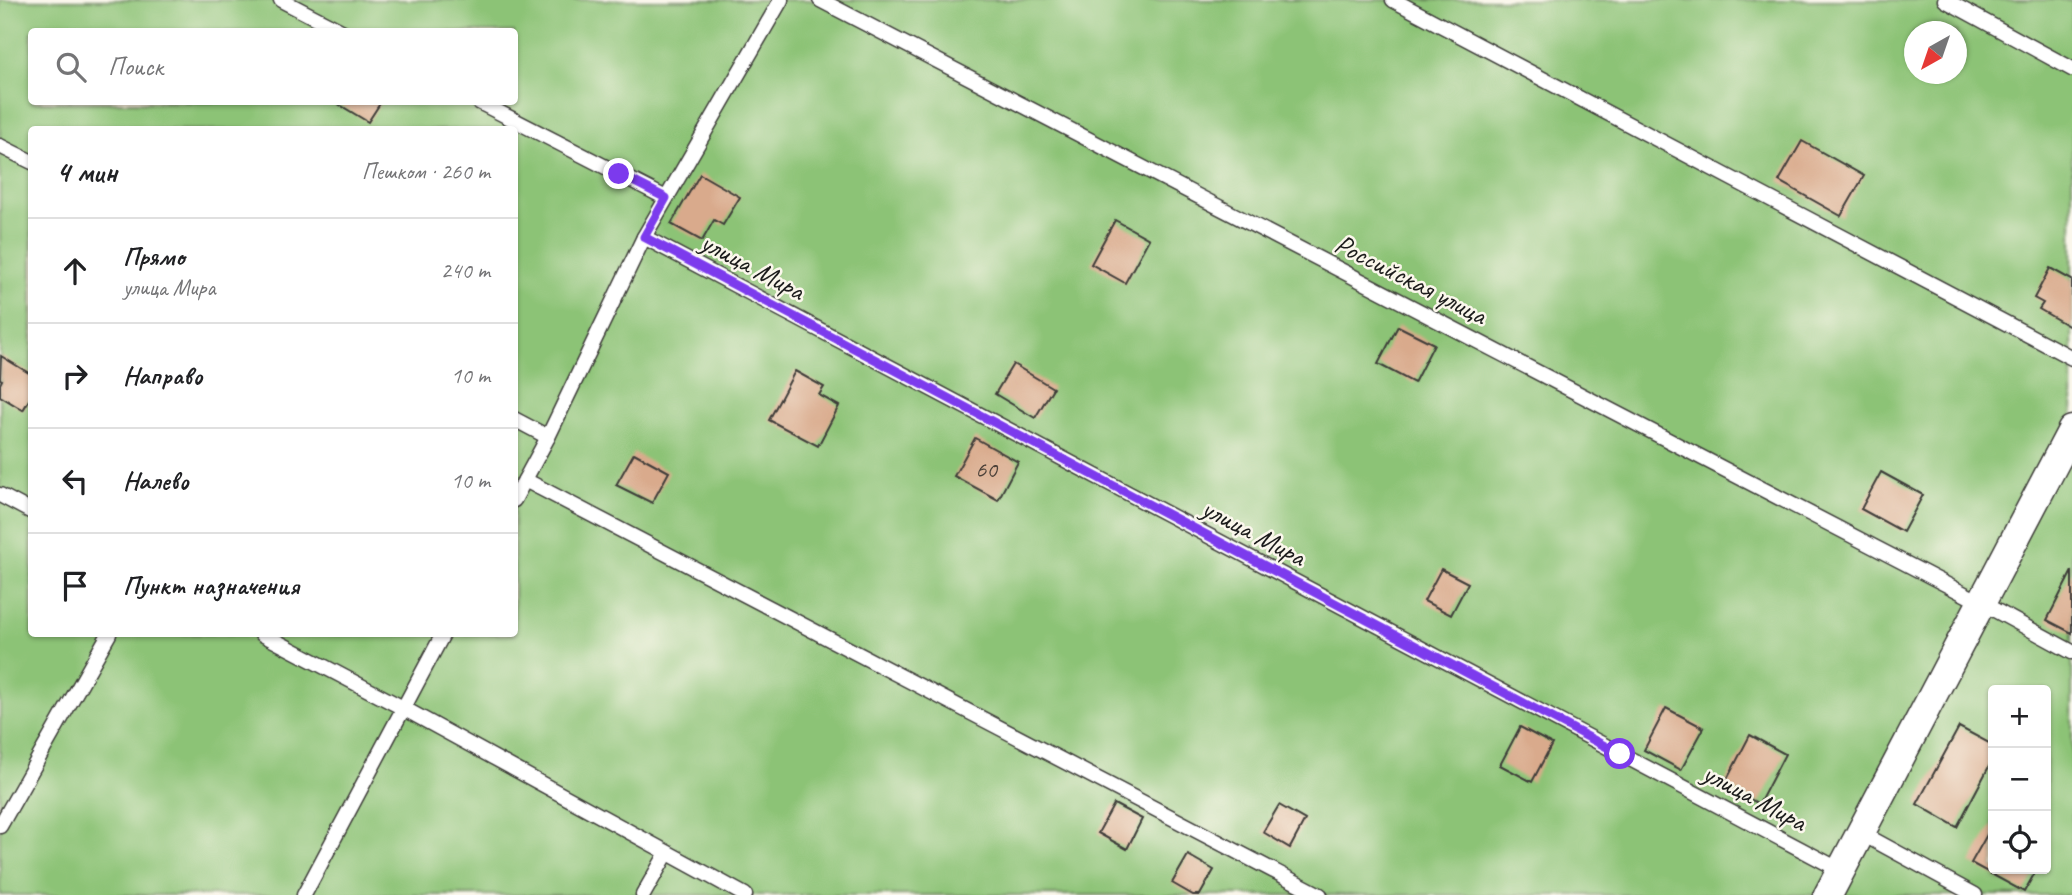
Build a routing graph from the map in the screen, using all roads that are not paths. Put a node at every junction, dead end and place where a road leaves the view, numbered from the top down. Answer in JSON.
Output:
{"nodes":[{"id":1,"x":281,"y":0,"type":"edge"},
{"id":2,"x":781,"y":0,"type":"edge"},
{"id":3,"x":820,"y":0,"type":"edge"},
{"id":4,"x":1393,"y":0,"type":"edge"},
{"id":5,"x":1944,"y":0,"type":"edge"},
{"id":6,"x":335,"y":28,"type":"edge"},
{"id":7,"x":2072,"y":69,"type":"edge"},
{"id":8,"x":484,"y":105,"type":"edge"},
{"id":9,"x":0,"y":146,"type":"edge"},
{"id":10,"x":28,"y":160,"type":"edge"},
{"id":11,"x":666,"y":198,"type":"junction"},
{"id":12,"x":644,"y":237,"type":"junction"},
{"id":13,"x":2072,"y":358,"type":"edge"},
{"id":14,"x":518,"y":421,"type":"edge"},
{"id":15,"x":2072,"y":430,"type":"edge"},
{"id":16,"x":548,"y":437,"type":"junction"},
{"id":17,"x":525,"y":480,"type":"junction"},
{"id":18,"x":518,"y":493,"type":"edge"},
{"id":19,"x":0,"y":495,"type":"edge"},
{"id":20,"x":28,"y":510,"type":"edge"},
{"id":21,"x":1980,"y":602,"type":"junction"},
{"id":22,"x":107,"y":637,"type":"edge"},
{"id":23,"x":268,"y":637,"type":"edge"},
{"id":24,"x":441,"y":637,"type":"edge"},
{"id":25,"x":2072,"y":652,"type":"edge"},
{"id":26,"x":403,"y":708,"type":"junction"},
{"id":27,"x":0,"y":825,"type":"edge"},
{"id":28,"x":1861,"y":833,"type":"junction"},
{"id":29,"x":667,"y":853,"type":"junction"},
{"id":30,"x":1840,"y":870,"type":"junction"},
{"id":31,"x":304,"y":895,"type":"edge"},
{"id":32,"x":643,"y":895,"type":"edge"},
{"id":33,"x":745,"y":895,"type":"edge"},
{"id":34,"x":1320,"y":895,"type":"edge"},
{"id":35,"x":1828,"y":895,"type":"edge"},
{"id":36,"x":1975,"y":895,"type":"edge"}],
"edges":[{"from":1,"to":6,"type":"lane"},
{"from":2,"to":11,"type":"lane"},
{"from":3,"to":21,"type":"lane","name":"Российская улица"},
{"from":4,"to":13,"type":"lane"},
{"from":5,"to":7,"type":"lane"},
{"from":8,"to":11,"type":"lane"},
{"from":9,"to":10,"type":"lane"},
{"from":11,"to":12,"type":"lane"},
{"from":12,"to":16,"type":"lane"},
{"from":12,"to":30,"type":"lane","name":"улица Мира"},
{"from":14,"to":16,"type":"lane"},
{"from":15,"to":21,"type":"street"},
{"from":16,"to":17,"type":"lane"},
{"from":17,"to":18,"type":"lane"},
{"from":17,"to":34,"type":"lane"},
{"from":19,"to":20,"type":"lane"},
{"from":21,"to":25,"type":"lane","name":"Российская улица"},
{"from":21,"to":28,"type":"street"},
{"from":22,"to":27,"type":"lane"},
{"from":23,"to":26,"type":"lane"},
{"from":24,"to":26,"type":"lane"},
{"from":26,"to":29,"type":"lane"},
{"from":26,"to":31,"type":"lane"},
{"from":28,"to":30,"type":"street"},
{"from":28,"to":36,"type":"lane"},
{"from":29,"to":32,"type":"lane"},
{"from":29,"to":33,"type":"lane"},
{"from":30,"to":35,"type":"street"}]}
